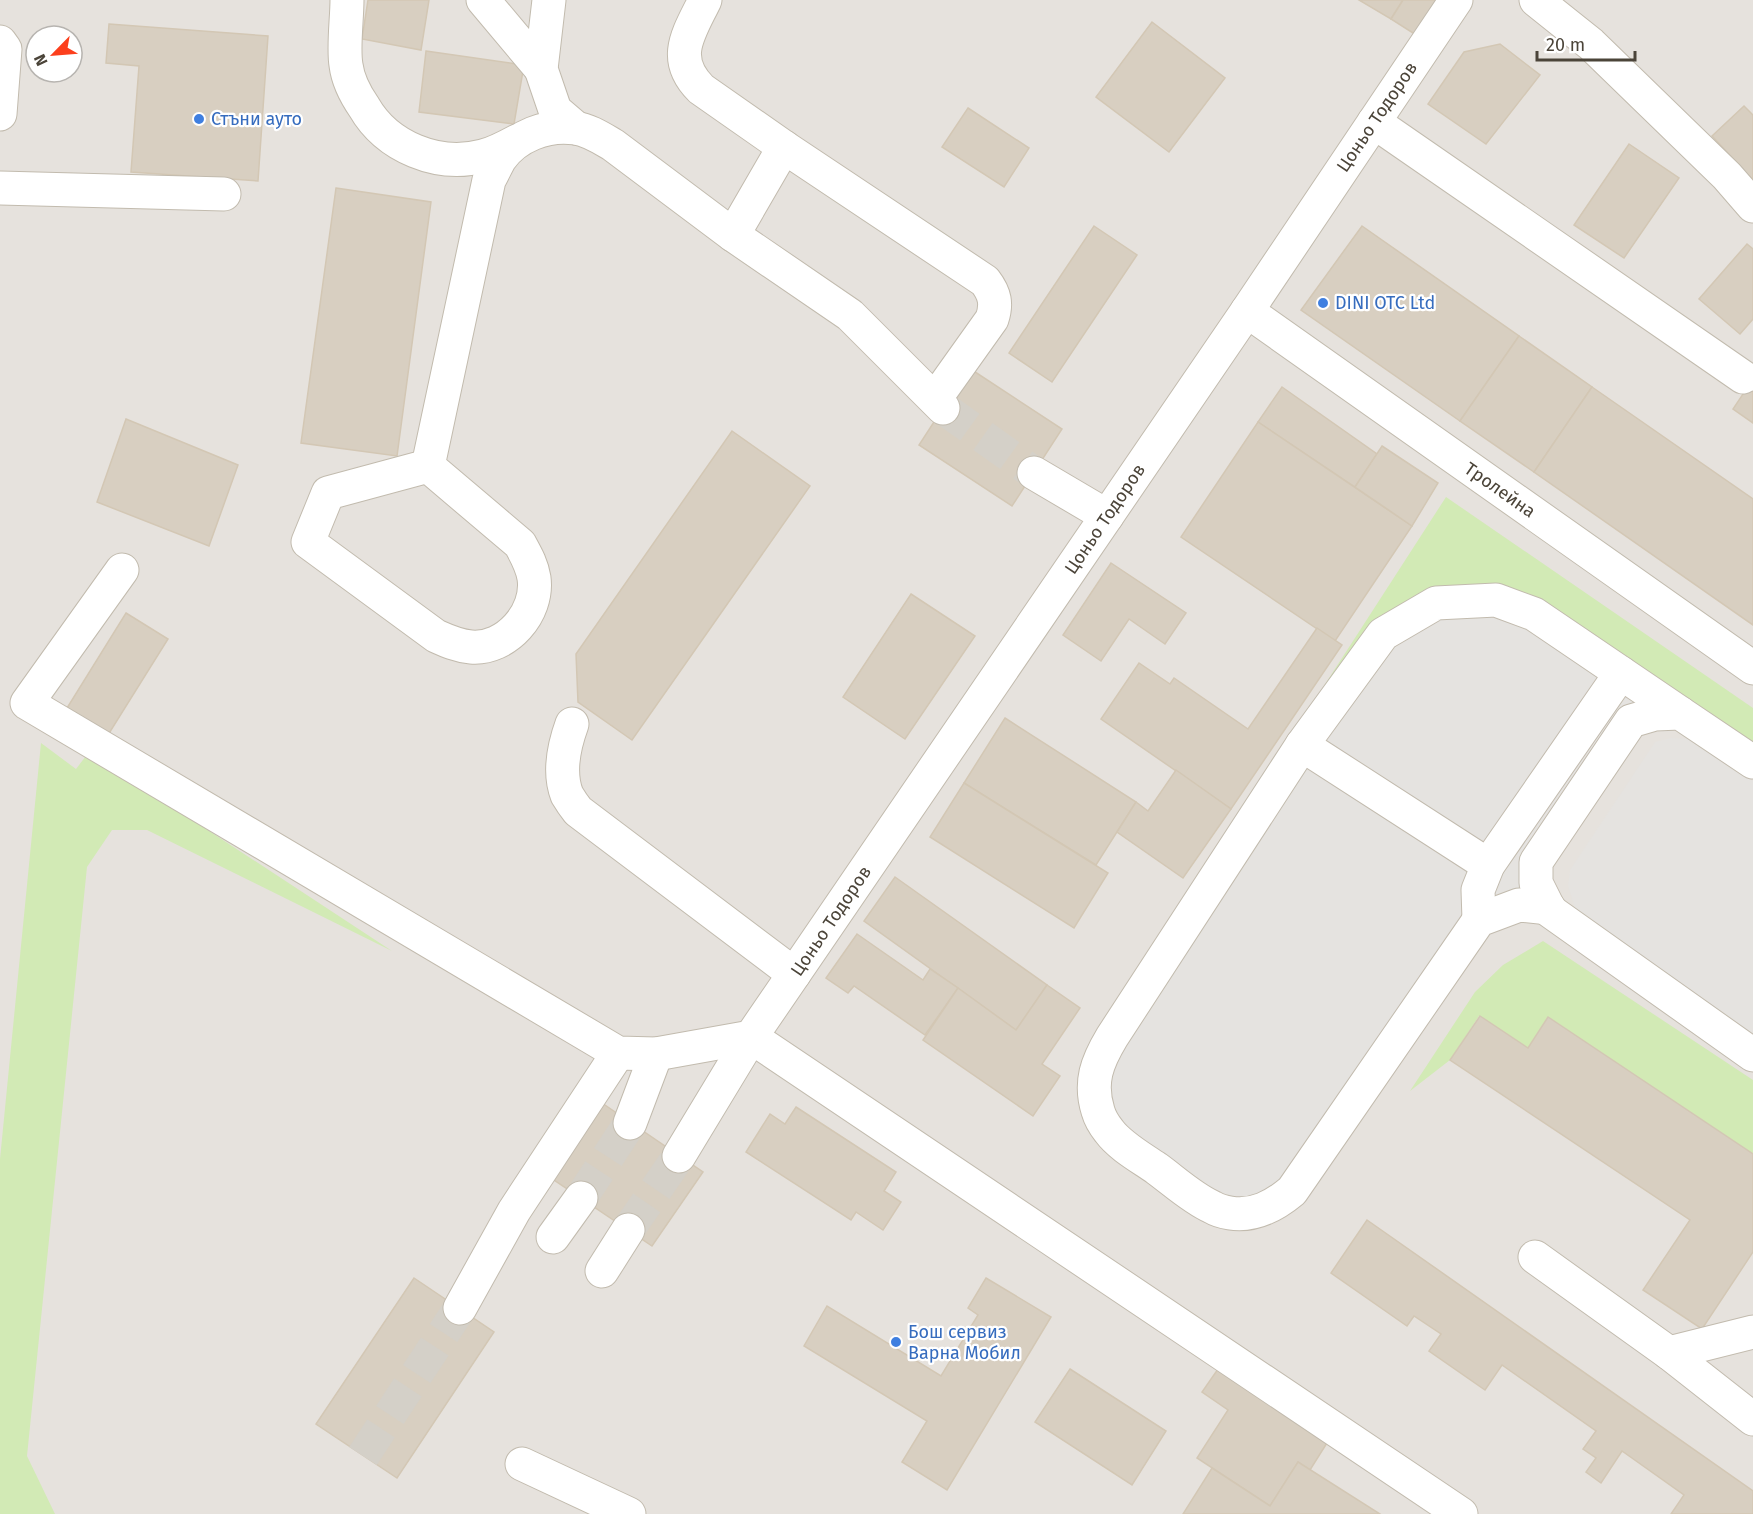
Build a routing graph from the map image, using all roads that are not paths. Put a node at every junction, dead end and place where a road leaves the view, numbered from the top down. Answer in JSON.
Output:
{"nodes":[{"id":1,"x":347,"y":0,"type":"edge"},
{"id":2,"x":483,"y":0,"type":"edge"},
{"id":3,"x":549,"y":0,"type":"edge"},
{"id":4,"x":705,"y":0,"type":"edge"},
{"id":5,"x":1456,"y":0,"type":"edge"},
{"id":6,"x":1536,"y":0,"type":"edge"},
{"id":7,"x":0,"y":42,"type":"edge"},
{"id":8,"x":541,"y":69,"type":"junction"},
{"id":9,"x":0,"y":114,"type":"edge"},
{"id":10,"x":1374,"y":122,"type":"junction"},
{"id":11,"x":576,"y":128,"type":"junction"},
{"id":12,"x":519,"y":140,"type":"junction"},
{"id":13,"x":784,"y":147,"type":"junction"},
{"id":14,"x":0,"y":188,"type":"edge"},
{"id":15,"x":224,"y":194,"type":"dead end"},
{"id":16,"x":1753,"y":206,"type":"edge"},
{"id":17,"x":733,"y":235,"type":"junction"},
{"id":18,"x":1247,"y":311,"type":"junction"},
{"id":19,"x":1743,"y":377,"type":"dead end"},
{"id":20,"x":428,"y":466,"type":"junction"},
{"id":21,"x":1034,"y":472,"type":"tunnel mouth"},
{"id":22,"x":1107,"y":516,"type":"junction"},
{"id":23,"x":122,"y":570,"type":"dead end"},
{"id":24,"x":1753,"y":668,"type":"edge"},
{"id":25,"x":1621,"y":673,"type":"junction"},
{"id":26,"x":1680,"y":713,"type":"junction"},
{"id":27,"x":572,"y":724,"type":"dead end"},
{"id":28,"x":1302,"y":745,"type":"junction"},
{"id":29,"x":1753,"y":762,"type":"edge"},
{"id":30,"x":1488,"y":865,"type":"junction"},
{"id":31,"x":1549,"y":908,"type":"junction"},
{"id":32,"x":1479,"y":920,"type":"junction"},
{"id":33,"x":795,"y":974,"type":"junction"},
{"id":34,"x":751,"y":1037,"type":"junction"},
{"id":35,"x":618,"y":1053,"type":"junction"},
{"id":36,"x":656,"y":1054,"type":"junction"},
{"id":37,"x":1753,"y":1055,"type":"edge"},
{"id":38,"x":630,"y":1123,"type":"tunnel mouth"},
{"id":39,"x":679,"y":1156,"type":"tunnel mouth"},
{"id":40,"x":581,"y":1198,"type":"tunnel mouth"},
{"id":41,"x":628,"y":1230,"type":"tunnel mouth"},
{"id":42,"x":553,"y":1237,"type":"dead end"},
{"id":43,"x":1535,"y":1257,"type":"dead end"},
{"id":44,"x":602,"y":1270,"type":"dead end"},
{"id":45,"x":460,"y":1308,"type":"tunnel mouth"},
{"id":46,"x":1753,"y":1332,"type":"edge"},
{"id":47,"x":1669,"y":1353,"type":"junction"},
{"id":48,"x":1753,"y":1419,"type":"edge"},
{"id":49,"x":522,"y":1464,"type":"dead end"},
{"id":50,"x":629,"y":1514,"type":"edge"},
{"id":51,"x":1461,"y":1514,"type":"edge"}],
"edges":[{"from":1,"to":12,"type":"street"},
{"from":2,"to":8,"type":"street"},
{"from":3,"to":8,"type":"street"},
{"from":4,"to":13,"type":"street"},
{"from":5,"to":10,"type":"street","name":"Цоньо Тодоров"},
{"from":6,"to":16,"type":"street"},
{"from":7,"to":9,"type":"street"},
{"from":8,"to":11,"type":"street"},
{"from":10,"to":18,"type":"street","name":"Цоньо Тодоров"},
{"from":10,"to":19,"type":"street"},
{"from":11,"to":12,"type":"street"},
{"from":11,"to":17,"type":"street"},
{"from":12,"to":20,"type":"street"},
{"from":13,"to":17,"type":"street"},
{"from":13,"to":17,"type":"street"},
{"from":14,"to":15,"type":"street"},
{"from":18,"to":22,"type":"street","name":"Цоньо Тодоров"},
{"from":18,"to":24,"type":"street","name":"Тролейна"},
{"from":20,"to":20,"type":"street"},
{"from":21,"to":22,"type":"street"},
{"from":22,"to":33,"type":"street","name":"Цоньо Тодоров"},
{"from":23,"to":35,"type":"street"},
{"from":25,"to":26,"type":"street"},
{"from":25,"to":28,"type":"street"},
{"from":25,"to":30,"type":"street"},
{"from":26,"to":29,"type":"street"},
{"from":26,"to":31,"type":"street"},
{"from":27,"to":33,"type":"street"},
{"from":28,"to":30,"type":"street"},
{"from":28,"to":32,"type":"street"},
{"from":30,"to":32,"type":"street"},
{"from":31,"to":32,"type":"street"},
{"from":31,"to":37,"type":"street"},
{"from":33,"to":34,"type":"street","name":"Цоньо Тодоров"},
{"from":34,"to":36,"type":"street"},
{"from":34,"to":39,"type":"street","name":"Цоньо Тодоров"},
{"from":34,"to":51,"type":"street"},
{"from":35,"to":36,"type":"street"},
{"from":35,"to":45,"type":"street"},
{"from":36,"to":38,"type":"street"},
{"from":40,"to":42,"type":"street"},
{"from":41,"to":44,"type":"street"},
{"from":43,"to":47,"type":"street"},
{"from":46,"to":47,"type":"street"},
{"from":47,"to":48,"type":"street"},
{"from":49,"to":50,"type":"street"}]}
